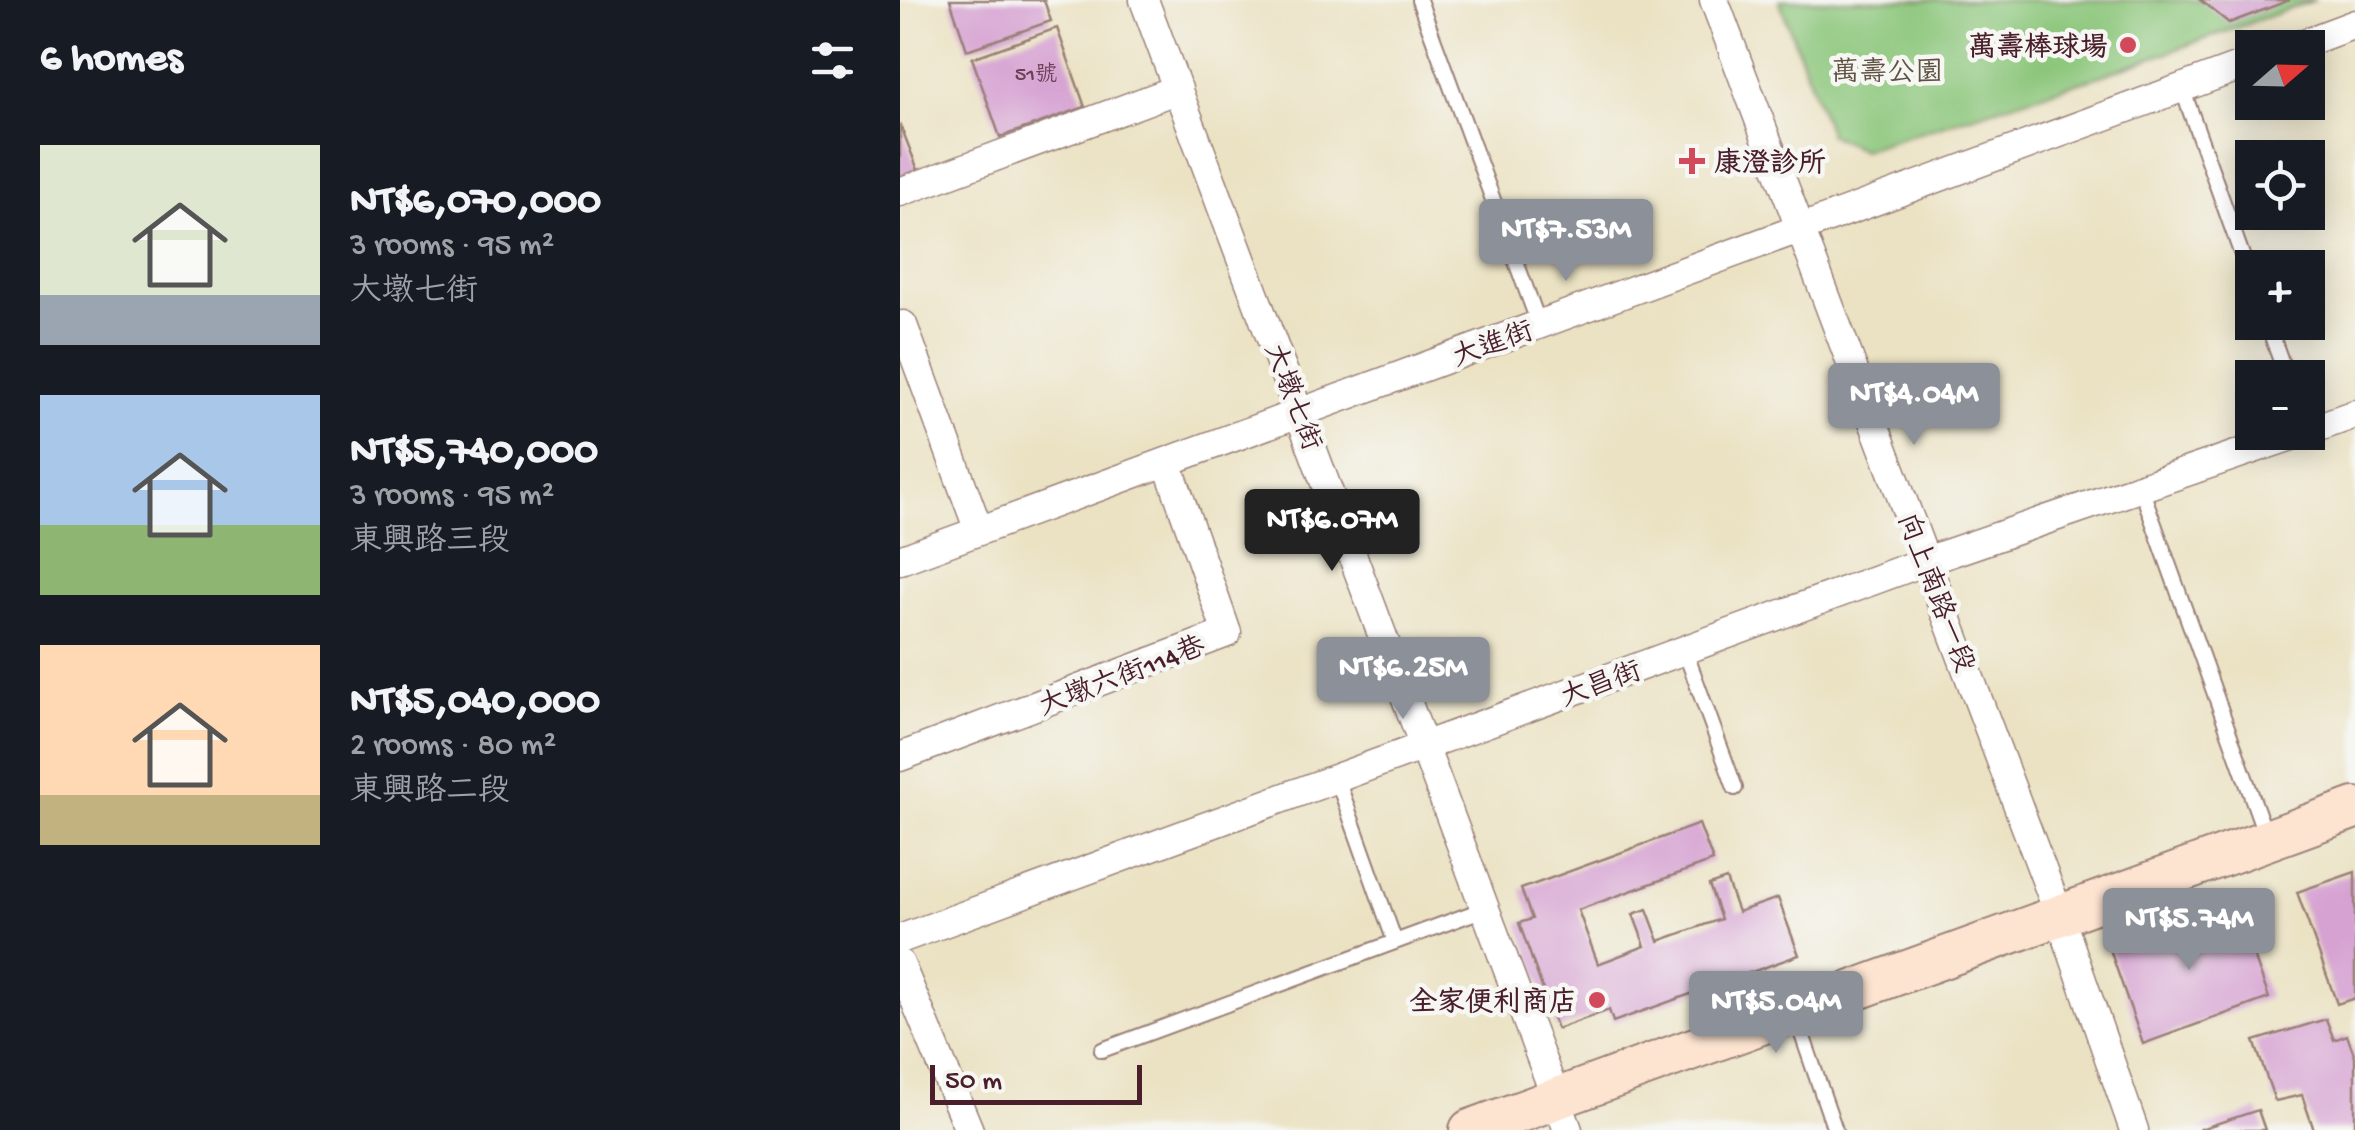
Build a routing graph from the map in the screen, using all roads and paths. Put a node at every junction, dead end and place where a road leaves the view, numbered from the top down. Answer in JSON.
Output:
{"nodes":[{"id":1,"x":1144,"y":0,"type":"edge"},
{"id":2,"x":1419,"y":0,"type":"edge"},
{"id":3,"x":1714,"y":0,"type":"edge"},
{"id":4,"x":2355,"y":24,"type":"edge"},
{"id":5,"x":2325,"y":35,"type":"edge"},
{"id":6,"x":2235,"y":68,"type":"edge"},
{"id":7,"x":2182,"y":88,"type":"junction"},
{"id":8,"x":1178,"y":89,"type":"junction"},
{"id":9,"x":900,"y":192,"type":"edge"},
{"id":10,"x":1801,"y":228,"type":"junction"},
{"id":11,"x":2240,"y":250,"type":"edge"},
{"id":12,"x":1539,"y":324,"type":"junction"},
{"id":13,"x":903,"y":325,"type":"dead end"},
{"id":14,"x":1302,"y":411,"type":"junction"},
{"id":15,"x":2355,"y":414,"type":"edge"},
{"id":16,"x":2325,"y":425,"type":"edge"},
{"id":17,"x":2252,"y":450,"type":"edge"},
{"id":18,"x":1167,"y":462,"type":"junction"},
{"id":19,"x":2141,"y":488,"type":"junction"},
{"id":20,"x":979,"y":531,"type":"junction"},
{"id":21,"x":900,"y":560,"type":"edge"},
{"id":22,"x":1926,"y":560,"type":"junction"},
{"id":23,"x":1685,"y":651,"type":"junction"},
{"id":24,"x":1427,"y":744,"type":"junction"},
{"id":25,"x":900,"y":757,"type":"edge"},
{"id":26,"x":1337,"y":779,"type":"junction"},
{"id":27,"x":1735,"y":788,"type":"dead end"},
{"id":28,"x":2355,"y":808,"type":"edge"},
{"id":29,"x":2268,"y":840,"type":"junction"},
{"id":30,"x":1488,"y":908,"type":"junction"},
{"id":31,"x":2060,"y":917,"type":"junction"},
{"id":32,"x":900,"y":939,"type":"edge"},
{"id":33,"x":1395,"y":942,"type":"junction"},
{"id":34,"x":900,"y":964,"type":"edge"},
{"id":35,"x":1794,"y":1012,"type":"junction"},
{"id":36,"x":1102,"y":1050,"type":"dead end"},
{"id":37,"x":1562,"y":1114,"type":"edge"},
{"id":38,"x":969,"y":1130,"type":"edge"},
{"id":39,"x":1470,"y":1130,"type":"edge"},
{"id":40,"x":1835,"y":1130,"type":"edge"},
{"id":41,"x":2134,"y":1130,"type":"edge"}],
"edges":[{"from":1,"to":8,"type":"street","name":"大墩七街"},
{"from":2,"to":12,"type":"lane"},
{"from":3,"to":10,"type":"street","name":"向上南路一段"},
{"from":4,"to":5,"type":"street"},
{"from":6,"to":7,"type":"street","name":"大進街"},
{"from":7,"to":10,"type":"street","name":"大進街"},
{"from":7,"to":11,"type":"lane"},
{"from":8,"to":9,"type":"street"},
{"from":8,"to":14,"type":"street","name":"大墩七街"},
{"from":10,"to":12,"type":"street","name":"大進街"},
{"from":10,"to":22,"type":"street","name":"向上南路一段"},
{"from":12,"to":14,"type":"street","name":"大進街"},
{"from":13,"to":20,"type":"street"},
{"from":14,"to":18,"type":"street","name":"大進街"},
{"from":14,"to":24,"type":"street","name":"大墩七街"},
{"from":15,"to":16,"type":"street","name":"大昌街"},
{"from":17,"to":19,"type":"street","name":"大昌街"},
{"from":18,"to":20,"type":"street","name":"大進街"},
{"from":18,"to":25,"type":"street","name":"大墩六街114巷"},
{"from":19,"to":22,"type":"street","name":"大昌街"},
{"from":19,"to":29,"type":"lane"},
{"from":20,"to":21,"type":"street","name":"大進街"},
{"from":22,"to":23,"type":"street","name":"大昌街"},
{"from":22,"to":31,"type":"street","name":"向上南路一段"},
{"from":23,"to":24,"type":"street","name":"大昌街"},
{"from":23,"to":27,"type":"lane"},
{"from":24,"to":26,"type":"street","name":"大昌街"},
{"from":24,"to":30,"type":"street","name":"大墩七街"},
{"from":26,"to":32,"type":"street","name":"大昌街"},
{"from":26,"to":33,"type":"lane"},
{"from":28,"to":29,"type":"street"},
{"from":29,"to":31,"type":"street"},
{"from":30,"to":33,"type":"lane"},
{"from":30,"to":37,"type":"street","name":"大墩七街"},
{"from":31,"to":35,"type":"street"},
{"from":31,"to":41,"type":"street","name":"向上南路一段"},
{"from":33,"to":36,"type":"lane"},
{"from":34,"to":38,"type":"street"},
{"from":35,"to":37,"type":"street"},
{"from":35,"to":40,"type":"lane"},
{"from":37,"to":39,"type":"street"}]}
